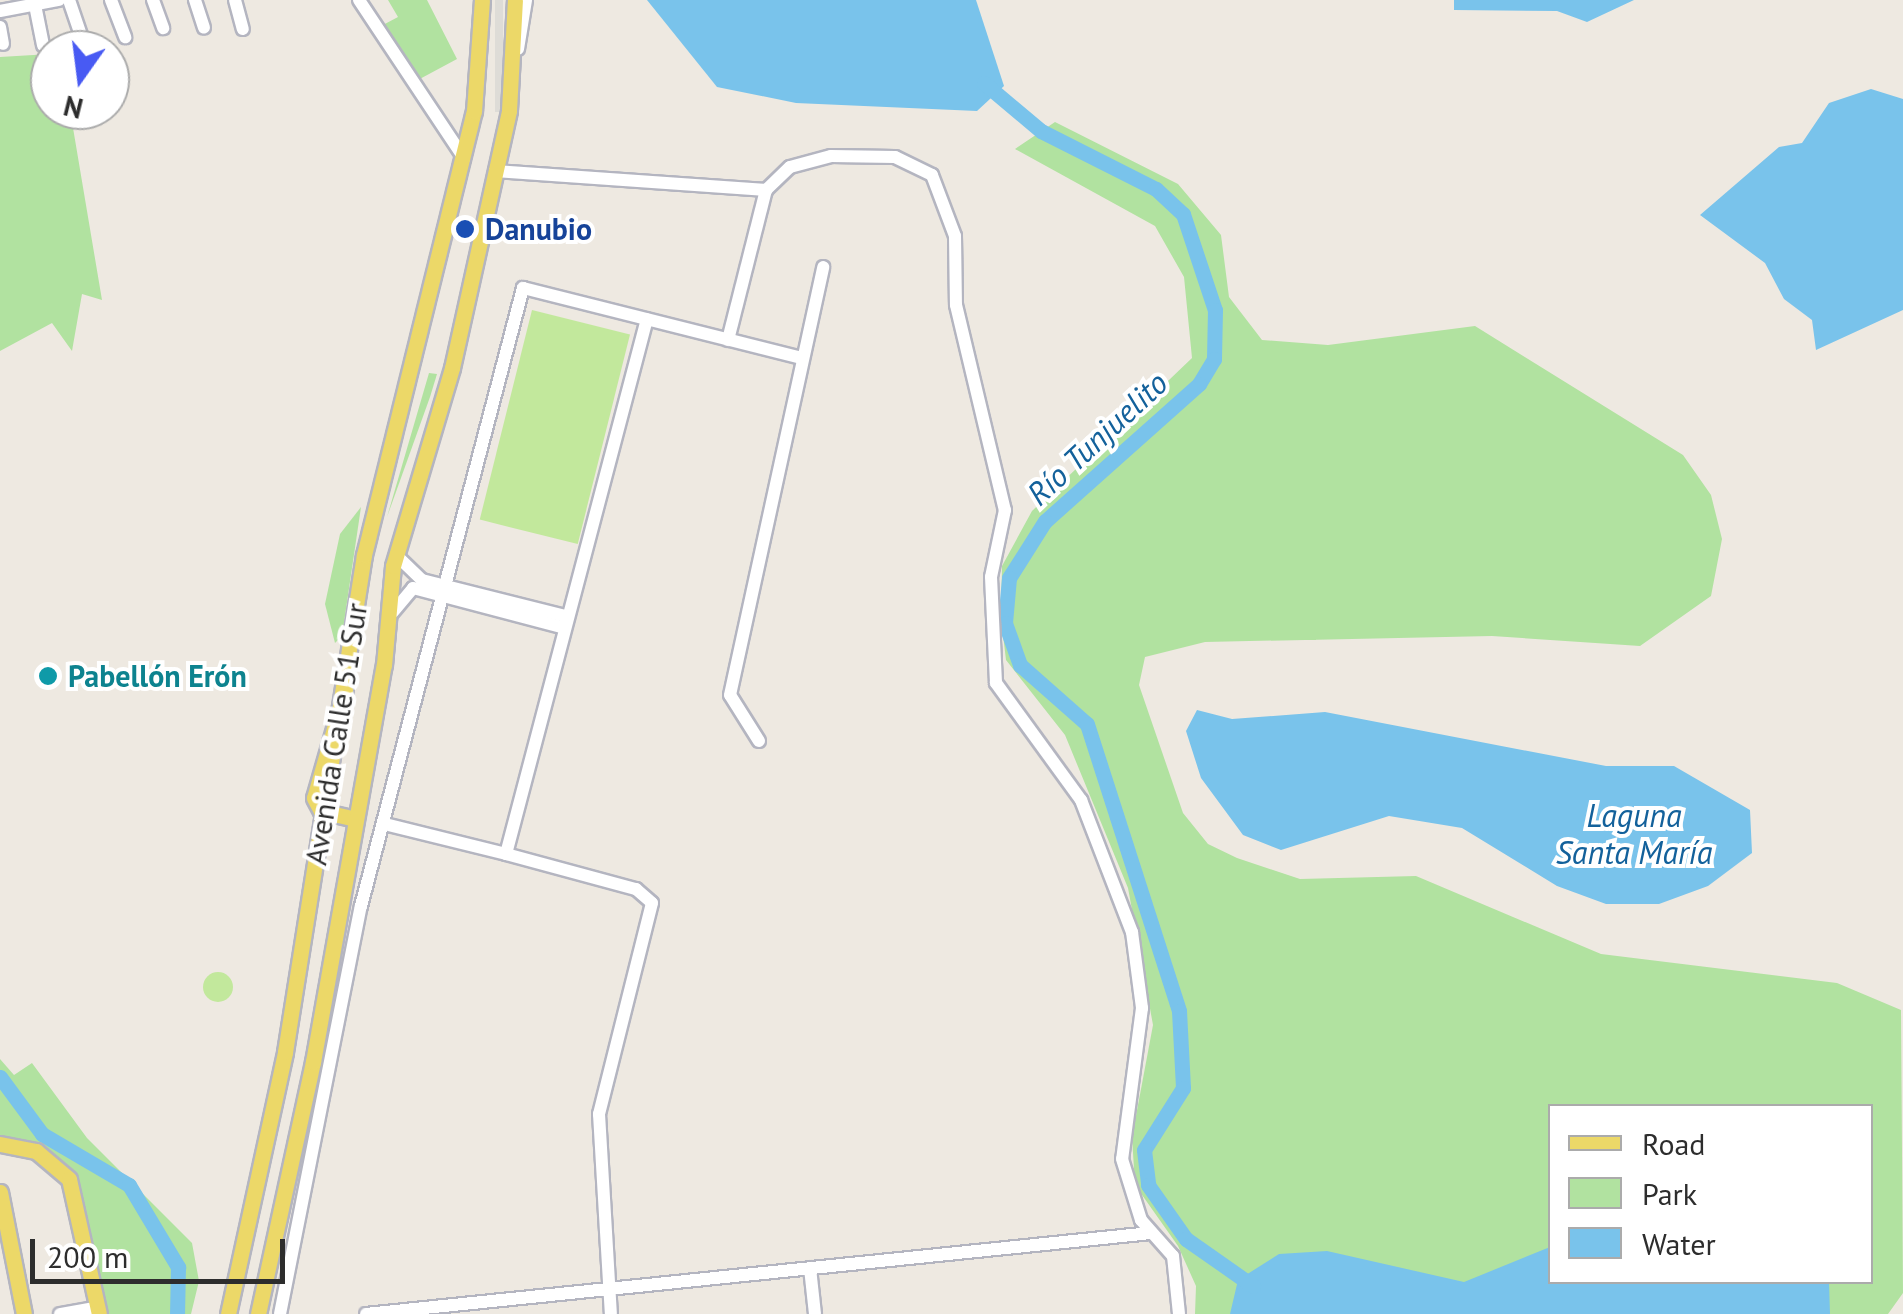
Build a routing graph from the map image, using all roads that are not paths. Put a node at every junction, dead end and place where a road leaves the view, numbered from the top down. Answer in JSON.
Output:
{"nodes":[{"id":1,"x":58,"y":0,"type":"edge"},
{"id":2,"x":69,"y":0,"type":"edge"},
{"id":3,"x":111,"y":0,"type":"edge"},
{"id":4,"x":154,"y":0,"type":"edge"},
{"id":5,"x":195,"y":0,"type":"edge"},
{"id":6,"x":235,"y":0,"type":"edge"},
{"id":7,"x":359,"y":0,"type":"edge"},
{"id":8,"x":482,"y":0,"type":"edge"},
{"id":9,"x":514,"y":0,"type":"edge"},
{"id":10,"x":526,"y":0,"type":"edge"},
{"id":11,"x":32,"y":3,"type":"edge"},
{"id":12,"x":0,"y":11,"type":"edge"},
{"id":13,"x":0,"y":27,"type":"edge"},
{"id":14,"x":163,"y":28,"type":"dead end"},
{"id":15,"x":204,"y":28,"type":"dead end"},
{"id":16,"x":244,"y":29,"type":"dead end"},
{"id":17,"x":38,"y":30,"type":"edge"},
{"id":18,"x":79,"y":30,"type":"edge"},
{"id":19,"x":123,"y":30,"type":"edge"},
{"id":20,"x":3,"y":44,"type":"dead end"},
{"id":21,"x":516,"y":66,"type":"junction"},
{"id":22,"x":464,"y":158,"type":"junction"},
{"id":23,"x":496,"y":171,"type":"junction"},
{"id":24,"x":766,"y":190,"type":"junction"},
{"id":25,"x":823,"y":267,"type":"dead end"},
{"id":26,"x":647,"y":319,"type":"junction"},
{"id":27,"x":728,"y":340,"type":"junction"},
{"id":28,"x":801,"y":358,"type":"junction"},
{"id":29,"x":396,"y":555,"type":"junction"},
{"id":30,"x":446,"y":591,"type":"junction"},
{"id":31,"x":564,"y":622,"type":"junction"},
{"id":32,"x":386,"y":634,"type":"junction"},
{"id":33,"x":759,"y":741,"type":"dead end"},
{"id":34,"x":326,"y":813,"type":"junction"},
{"id":35,"x":355,"y":820,"type":"junction"},
{"id":36,"x":388,"y":825,"type":"junction"},
{"id":37,"x":506,"y":854,"type":"junction"},
{"id":38,"x":0,"y":1144,"type":"edge"},
{"id":39,"x":0,"y":1195,"type":"edge"},
{"id":40,"x":1151,"y":1233,"type":"junction"},
{"id":41,"x":810,"y":1268,"type":"junction"},
{"id":42,"x":609,"y":1288,"type":"junction"},
{"id":43,"x":99,"y":1310,"type":"edge"},
{"id":44,"x":24,"y":1314,"type":"edge"},
{"id":45,"x":60,"y":1314,"type":"edge"},
{"id":46,"x":228,"y":1314,"type":"edge"},
{"id":47,"x":258,"y":1314,"type":"edge"},
{"id":48,"x":280,"y":1314,"type":"edge"},
{"id":49,"x":366,"y":1314,"type":"edge"},
{"id":50,"x":611,"y":1314,"type":"edge"},
{"id":51,"x":815,"y":1314,"type":"edge"},
{"id":52,"x":1180,"y":1314,"type":"edge"}],
"edges":[{"from":1,"to":11,"type":"street"},
{"from":2,"to":18,"type":"street"},
{"from":3,"to":19,"type":"street"},
{"from":4,"to":14,"type":"street"},
{"from":5,"to":15,"type":"street"},
{"from":6,"to":16,"type":"street"},
{"from":7,"to":22,"type":"street"},
{"from":8,"to":22,"type":"main road","name":"Avenida Calle 51 Sur"},
{"from":9,"to":21,"type":"main road","name":"Avenida Calle 51 Sur"},
{"from":10,"to":21,"type":"street"},
{"from":11,"to":12,"type":"street"},
{"from":11,"to":17,"type":"street"},
{"from":13,"to":20,"type":"street"},
{"from":21,"to":23,"type":"main road","name":"Avenida Calle 51 Sur"},
{"from":22,"to":34,"type":"main road","name":"Avenida Calle 51 Sur"},
{"from":23,"to":24,"type":"street"},
{"from":23,"to":29,"type":"main road","name":"Avenida Calle 51 Sur"},
{"from":24,"to":27,"type":"street"},
{"from":24,"to":40,"type":"street"},
{"from":25,"to":28,"type":"street"},
{"from":26,"to":27,"type":"street"},
{"from":26,"to":30,"type":"street"},
{"from":26,"to":31,"type":"street"},
{"from":27,"to":28,"type":"street"},
{"from":28,"to":33,"type":"street"},
{"from":29,"to":30,"type":"street"},
{"from":29,"to":32,"type":"main road","name":"Avenida Calle 51 Sur"},
{"from":30,"to":31,"type":"street"},
{"from":30,"to":32,"type":"street"},
{"from":30,"to":36,"type":"street"},
{"from":31,"to":37,"type":"street"},
{"from":32,"to":35,"type":"main road","name":"Avenida Calle 51 Sur"},
{"from":34,"to":35,"type":"main road"},
{"from":34,"to":46,"type":"main road","name":"Avenida Calle 51 Sur"},
{"from":35,"to":47,"type":"main road","name":"Avenida Calle 51 Sur"},
{"from":36,"to":37,"type":"street"},
{"from":36,"to":48,"type":"street"},
{"from":37,"to":42,"type":"street"},
{"from":38,"to":43,"type":"main road"},
{"from":39,"to":44,"type":"main road"},
{"from":40,"to":41,"type":"street"},
{"from":40,"to":52,"type":"street"},
{"from":41,"to":42,"type":"street"},
{"from":41,"to":51,"type":"street"},
{"from":42,"to":49,"type":"street"},
{"from":42,"to":50,"type":"street"},
{"from":43,"to":45,"type":"street"}]}
